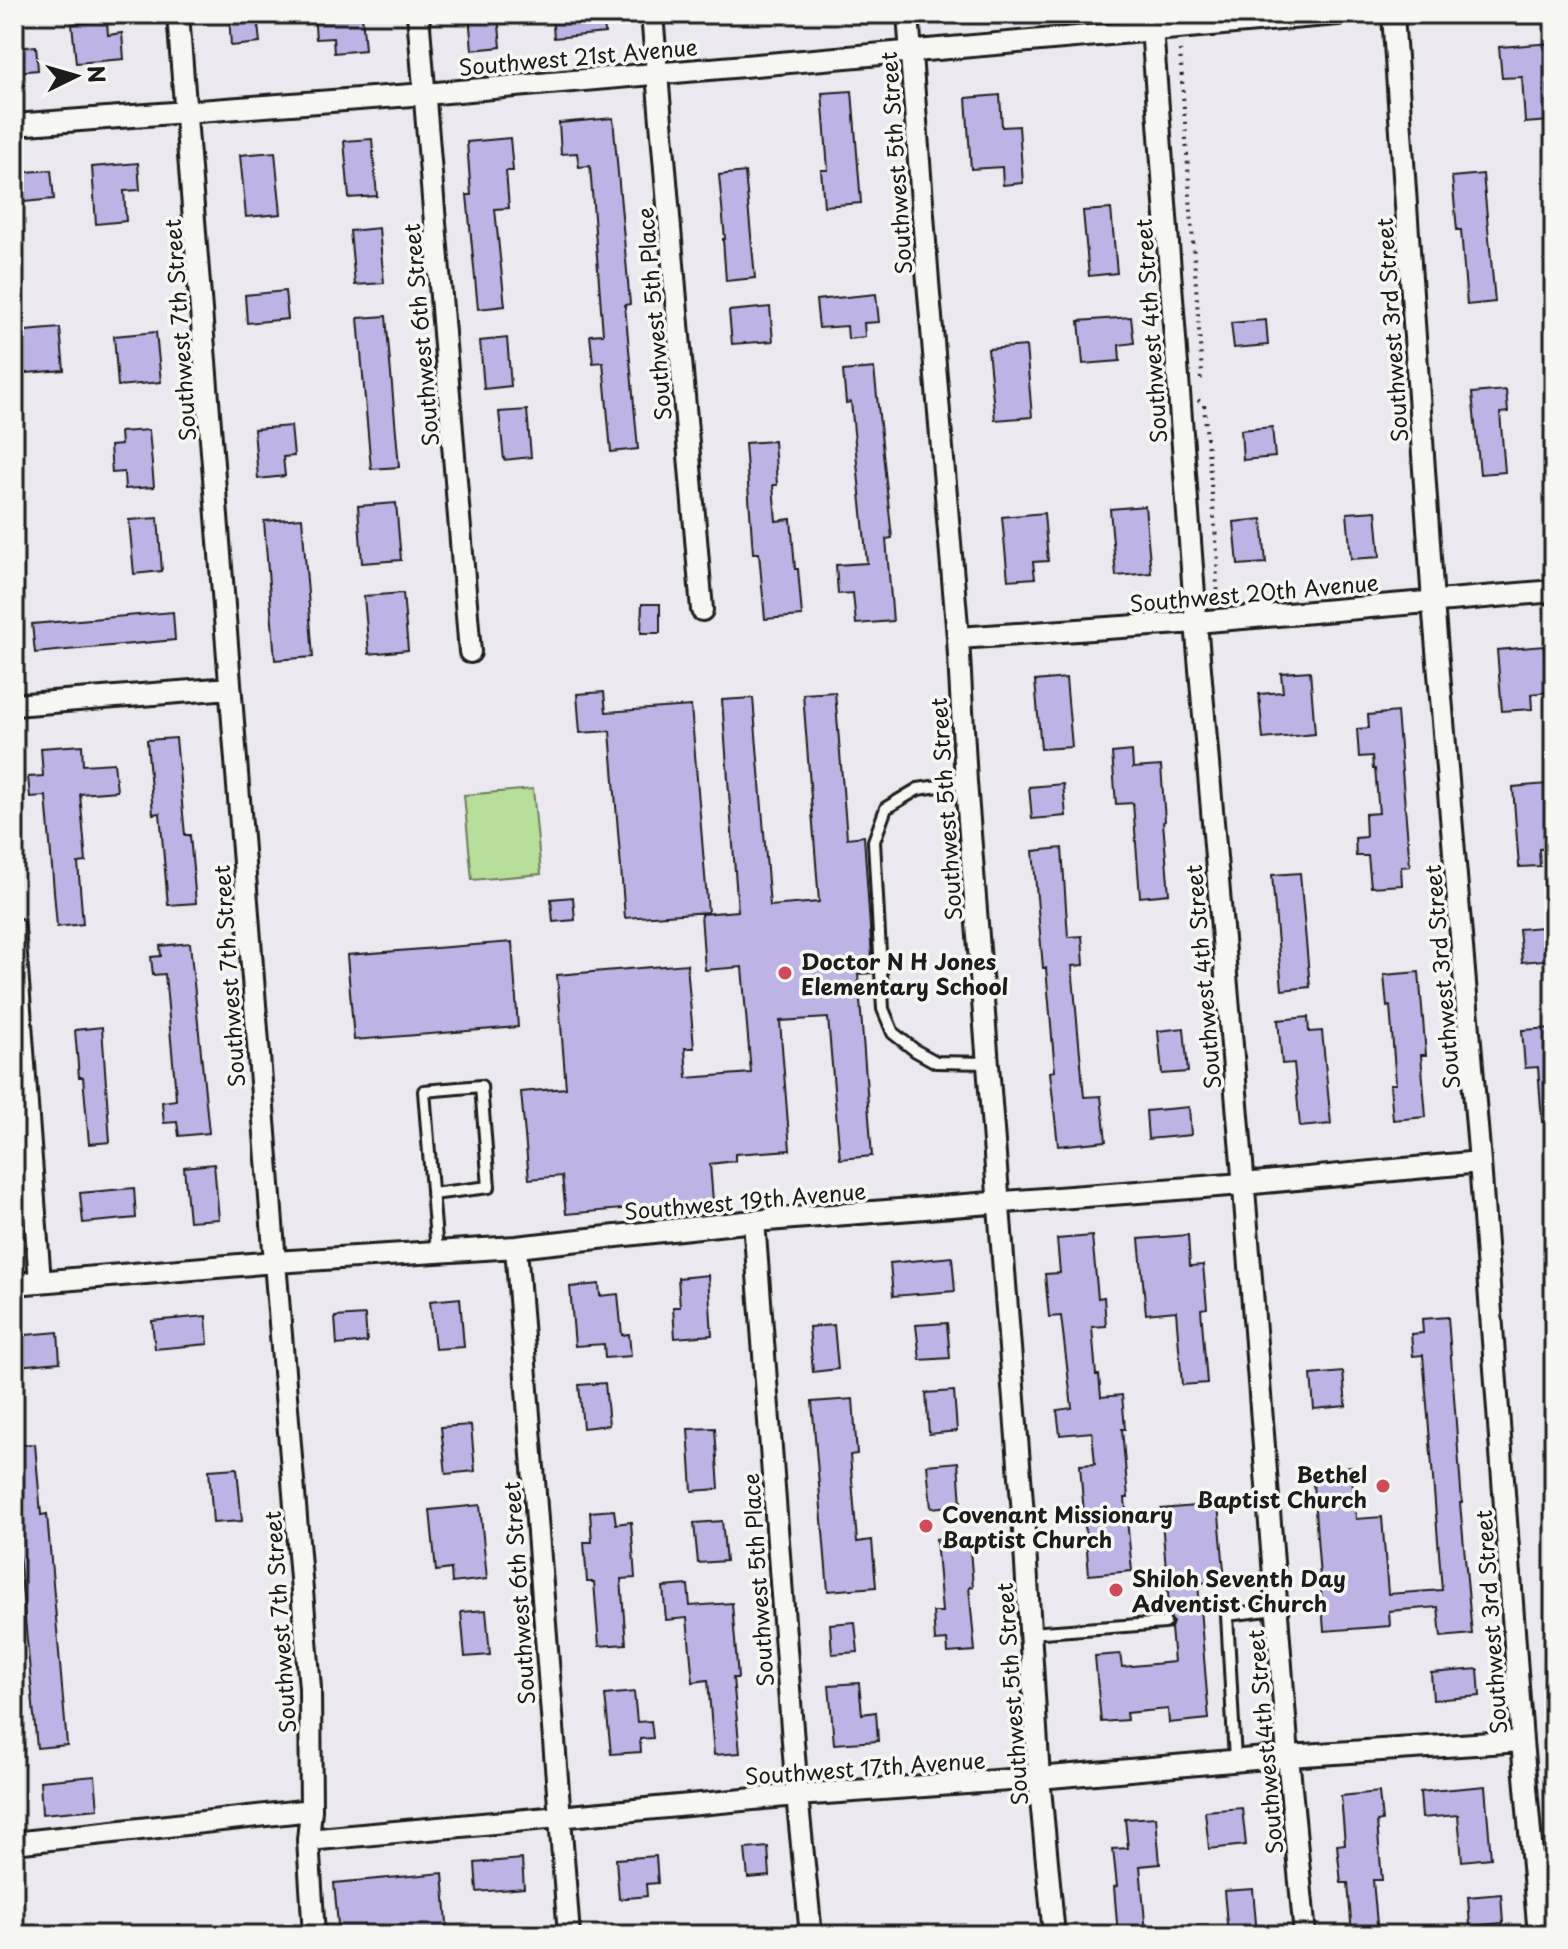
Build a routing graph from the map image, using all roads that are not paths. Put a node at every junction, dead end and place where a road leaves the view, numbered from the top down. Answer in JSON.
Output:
{"nodes":[{"id":1,"x":178,"y":14,"type":"edge"},
{"id":2,"x":418,"y":14,"type":"edge"},
{"id":3,"x":652,"y":14,"type":"edge"},
{"id":4,"x":908,"y":14,"type":"edge"},
{"id":5,"x":1338,"y":14,"type":"edge"},
{"id":6,"x":1393,"y":14,"type":"edge"},
{"id":7,"x":1151,"y":22,"type":"edge"},
{"id":8,"x":911,"y":52,"type":"junction"},
{"id":9,"x":657,"y":74,"type":"junction"},
{"id":10,"x":425,"y":94,"type":"junction"},
{"id":11,"x":186,"y":112,"type":"junction"},
{"id":12,"x":14,"y":125,"type":"edge"},
{"id":13,"x":1554,"y":591,"type":"edge"},
{"id":14,"x":1433,"y":602,"type":"junction"},
{"id":15,"x":702,"y":610,"type":"dead end"},
{"id":16,"x":1196,"y":622,"type":"junction"},
{"id":17,"x":958,"y":638,"type":"junction"},
{"id":18,"x":470,"y":652,"type":"dead end"},
{"id":19,"x":230,"y":688,"type":"junction"},
{"id":20,"x":14,"y":705,"type":"edge"},
{"id":21,"x":966,"y":782,"type":"junction"},
{"id":22,"x":14,"y":928,"type":"edge"},
{"id":23,"x":988,"y":1063,"type":"junction"},
{"id":24,"x":1480,"y":1162,"type":"junction"},
{"id":25,"x":1243,"y":1184,"type":"junction"},
{"id":26,"x":432,"y":1194,"type":"junction"},
{"id":27,"x":998,"y":1202,"type":"junction"},
{"id":28,"x":754,"y":1221,"type":"junction"},
{"id":29,"x":516,"y":1247,"type":"junction"},
{"id":30,"x":437,"y":1252,"type":"junction"},
{"id":31,"x":275,"y":1262,"type":"junction"},
{"id":32,"x":40,"y":1282,"type":"junction"},
{"id":33,"x":14,"y":1284,"type":"edge"},
{"id":34,"x":1276,"y":1609,"type":"junction"},
{"id":35,"x":1165,"y":1623,"type":"dead end"},
{"id":36,"x":1030,"y":1633,"type":"junction"},
{"id":37,"x":1522,"y":1741,"type":"junction"},
{"id":38,"x":1288,"y":1756,"type":"junction"},
{"id":39,"x":1235,"y":1760,"type":"junction"},
{"id":40,"x":1039,"y":1778,"type":"junction"},
{"id":41,"x":797,"y":1795,"type":"junction"},
{"id":42,"x":311,"y":1810,"type":"junction"},
{"id":43,"x":558,"y":1818,"type":"junction"},
{"id":44,"x":308,"y":1840,"type":"junction"},
{"id":45,"x":14,"y":1843,"type":"edge"},
{"id":46,"x":314,"y":1935,"type":"edge"},
{"id":47,"x":569,"y":1935,"type":"edge"},
{"id":48,"x":811,"y":1935,"type":"edge"},
{"id":49,"x":1054,"y":1935,"type":"edge"},
{"id":50,"x":1305,"y":1935,"type":"edge"},
{"id":51,"x":1539,"y":1935,"type":"edge"}],
"edges":[{"from":1,"to":11,"type":"street","name":"Southwest 7th Street"},
{"from":2,"to":10,"type":"street","name":"Southwest 6th Street"},
{"from":3,"to":9,"type":"street","name":"Southwest 5th Place"},
{"from":4,"to":8,"type":"street","name":"Southwest 5th Street"},
{"from":5,"to":7,"type":"street","name":"Southwest 21st Avenue"},
{"from":6,"to":14,"type":"street","name":"Southwest 3rd Street"},
{"from":7,"to":8,"type":"street","name":"Southwest 21st Avenue"},
{"from":7,"to":16,"type":"street","name":"Southwest 4th Street"},
{"from":8,"to":9,"type":"street","name":"Southwest 21st Avenue"},
{"from":8,"to":17,"type":"street","name":"Southwest 5th Street"},
{"from":9,"to":10,"type":"street","name":"Southwest 21st Avenue"},
{"from":9,"to":15,"type":"street","name":"Southwest 5th Place"},
{"from":10,"to":11,"type":"street","name":"Southwest 21st Avenue"},
{"from":10,"to":18,"type":"street","name":"Southwest 6th Street"},
{"from":11,"to":12,"type":"street","name":"Southwest 21st Avenue"},
{"from":11,"to":19,"type":"street","name":"Southwest 7th Street"},
{"from":13,"to":14,"type":"street","name":"Southwest 20th Avenue"},
{"from":14,"to":16,"type":"street","name":"Southwest 20th Avenue"},
{"from":14,"to":24,"type":"street","name":"Southwest 3rd Street"},
{"from":16,"to":17,"type":"street","name":"Southwest 20th Avenue"},
{"from":16,"to":25,"type":"street","name":"Southwest 4th Street"},
{"from":17,"to":21,"type":"street","name":"Southwest 5th Street"},
{"from":19,"to":20,"type":"street"},
{"from":19,"to":31,"type":"street","name":"Southwest 7th Street"},
{"from":21,"to":23,"type":"street","name":"Southwest 5th Street"},
{"from":21,"to":23,"type":"lane"},
{"from":22,"to":32,"type":"street"},
{"from":23,"to":27,"type":"street","name":"Southwest 5th Street"},
{"from":24,"to":25,"type":"street","name":"Southwest 19th Avenue"},
{"from":24,"to":37,"type":"street","name":"Southwest 3rd Street"},
{"from":25,"to":27,"type":"street","name":"Southwest 19th Avenue"},
{"from":25,"to":34,"type":"street","name":"Southwest 4th Street"},
{"from":26,"to":26,"type":"lane"},
{"from":26,"to":30,"type":"lane"},
{"from":27,"to":28,"type":"street","name":"Southwest 19th Avenue"},
{"from":27,"to":36,"type":"street","name":"Southwest 5th Street"},
{"from":28,"to":29,"type":"street","name":"Southwest 19th Avenue"},
{"from":28,"to":41,"type":"street","name":"Southwest 5th Place"},
{"from":29,"to":30,"type":"street","name":"Southwest 19th Avenue"},
{"from":29,"to":43,"type":"street","name":"Southwest 6th Street"},
{"from":30,"to":31,"type":"street","name":"Southwest 19th Avenue"},
{"from":31,"to":32,"type":"street","name":"Southwest 19th Avenue"},
{"from":31,"to":42,"type":"street","name":"Southwest 7th Street"},
{"from":32,"to":33,"type":"street","name":"Southwest 19th Avenue"},
{"from":34,"to":38,"type":"street","name":"Southwest 4th Street"},
{"from":34,"to":39,"type":"lane"},
{"from":35,"to":36,"type":"lane"},
{"from":36,"to":40,"type":"street","name":"Southwest 5th Street"},
{"from":37,"to":38,"type":"street","name":"Southwest 17th Avenue"},
{"from":37,"to":51,"type":"street","name":"Southwest 3rd Street"},
{"from":38,"to":39,"type":"street","name":"Southwest 17th Avenue"},
{"from":38,"to":50,"type":"street","name":"Southwest 4th Street"},
{"from":39,"to":40,"type":"street","name":"Southwest 17th Avenue"},
{"from":40,"to":41,"type":"street","name":"Southwest 17th Avenue"},
{"from":40,"to":49,"type":"street","name":"Southwest 5th Street"},
{"from":41,"to":43,"type":"street","name":"Southwest 17th Avenue"},
{"from":41,"to":48,"type":"street","name":"Southwest 5th Place"},
{"from":42,"to":44,"type":"street","name":"Southwest 7th Street"},
{"from":42,"to":45,"type":"street"},
{"from":43,"to":44,"type":"street","name":"Southwest 17th Avenue"},
{"from":43,"to":47,"type":"street","name":"Southwest 6th Street"},
{"from":44,"to":46,"type":"street","name":"Southwest 7th Street"}]}
